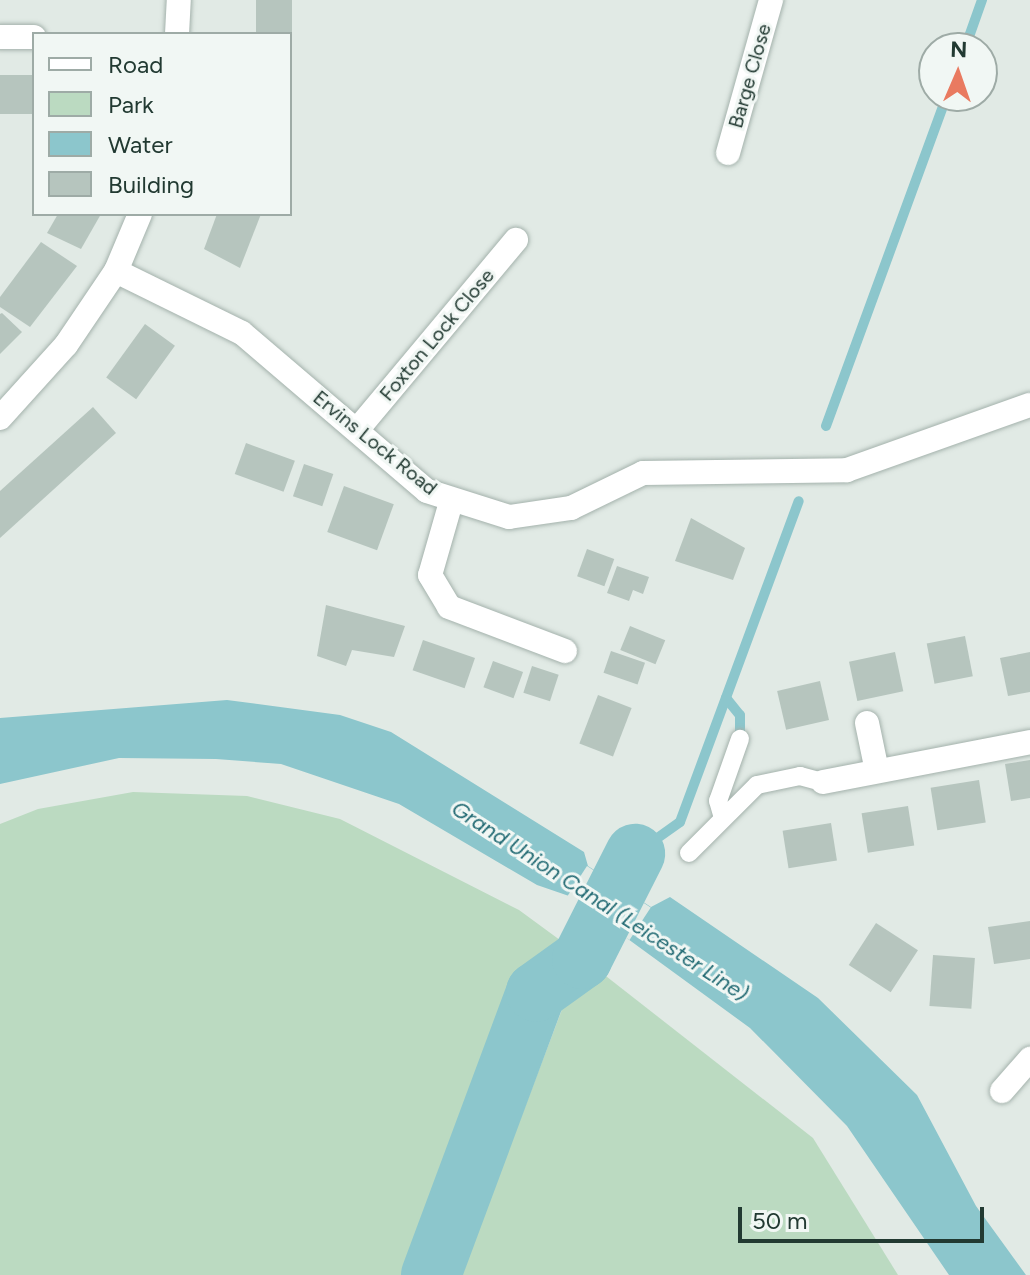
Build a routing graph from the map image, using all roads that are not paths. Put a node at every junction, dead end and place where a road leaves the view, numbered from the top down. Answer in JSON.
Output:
{"nodes":[{"id":1,"x":179,"y":0,"type":"edge"},
{"id":2,"x":771,"y":0,"type":"edge"},
{"id":3,"x":177,"y":32,"type":"edge"},
{"id":4,"x":0,"y":37,"type":"edge"},
{"id":5,"x":32,"y":37,"type":"edge"},
{"id":6,"x":728,"y":153,"type":"dead end"},
{"id":7,"x":139,"y":216,"type":"edge"},
{"id":8,"x":516,"y":240,"type":"dead end"},
{"id":9,"x":116,"y":271,"type":"junction"},
{"id":10,"x":1030,"y":405,"type":"edge"},
{"id":11,"x":0,"y":418,"type":"edge"},
{"id":12,"x":357,"y":430,"type":"junction"},
{"id":13,"x":451,"y":502,"type":"junction"},
{"id":14,"x":565,"y":651,"type":"dead end"},
{"id":15,"x":867,"y":723,"type":"dead end"},
{"id":16,"x":740,"y":739,"type":"dead end"},
{"id":17,"x":1030,"y":742,"type":"edge"},
{"id":18,"x":877,"y":771,"type":"junction"},
{"id":19,"x":823,"y":782,"type":"joint"},
{"id":20,"x":723,"y":818,"type":"junction"},
{"id":21,"x":689,"y":853,"type":"dead end"},
{"id":22,"x":1030,"y":1059,"type":"edge"},
{"id":23,"x":1002,"y":1091,"type":"dead end"}],
"edges":[{"from":1,"to":3,"type":"street"},
{"from":2,"to":6,"type":"street","name":"Barge Close"},
{"from":4,"to":5,"type":"street"},
{"from":7,"to":9,"type":"street"},
{"from":8,"to":12,"type":"street","name":"Foxton Lock Close"},
{"from":9,"to":11,"type":"street"},
{"from":9,"to":12,"type":"street","name":"Ervins Lock Road"},
{"from":10,"to":13,"type":"street","name":"Ervins Lock Road"},
{"from":12,"to":13,"type":"street","name":"Ervins Lock Road"},
{"from":13,"to":14,"type":"street"},
{"from":15,"to":18,"type":"street"},
{"from":16,"to":20,"type":"lane"},
{"from":17,"to":18,"type":"street"},
{"from":18,"to":19,"type":"street"},
{"from":19,"to":20,"type":"lane"},
{"from":20,"to":21,"type":"lane"},
{"from":22,"to":23,"type":"street"}]}
